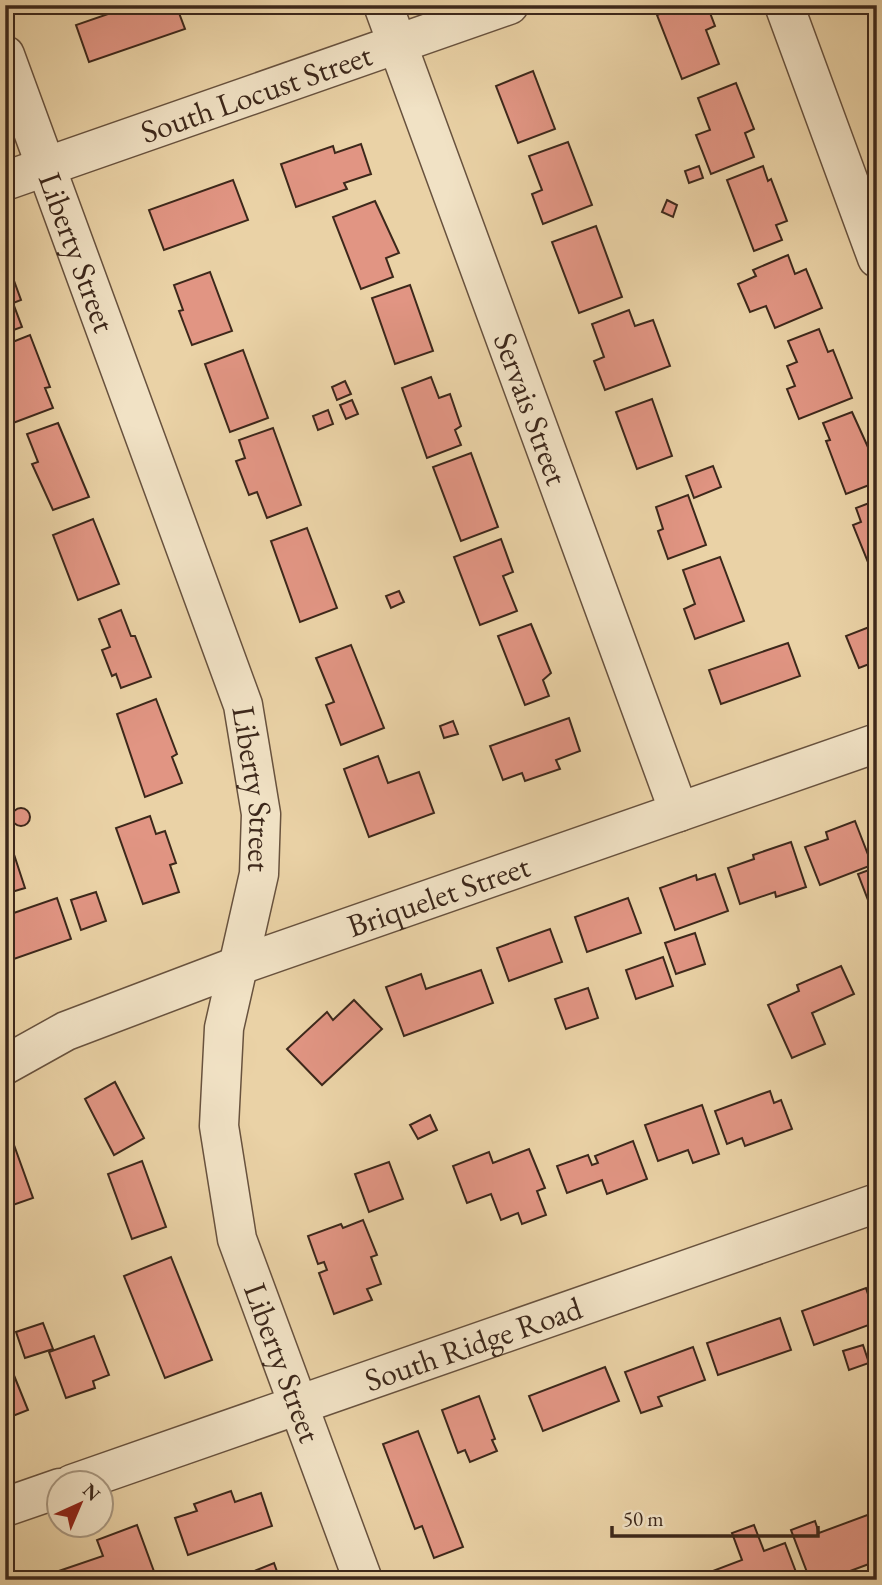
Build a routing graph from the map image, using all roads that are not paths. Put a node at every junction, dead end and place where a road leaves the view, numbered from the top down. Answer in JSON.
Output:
{"nodes":[{"id":1,"x":383,"y":5,"type":"edge"},
{"id":2,"x":509,"y":5,"type":"edge"},
{"id":3,"x":784,"y":5,"type":"edge"},
{"id":4,"x":397,"y":44,"type":"junction"},
{"id":5,"x":5,"y":55,"type":"edge"},
{"id":6,"x":46,"y":167,"type":"junction"},
{"id":7,"x":5,"y":181,"type":"edge"},
{"id":8,"x":877,"y":258,"type":"edge"},
{"id":9,"x":877,"y":743,"type":"edge"},
{"id":10,"x":678,"y":812,"type":"junction"},
{"id":11,"x":240,"y":965,"type":"junction"},
{"id":12,"x":5,"y":1065,"type":"edge"},
{"id":13,"x":877,"y":1203,"type":"edge"},
{"id":14,"x":297,"y":1405,"type":"junction"},
{"id":15,"x":110,"y":1470,"type":"edge"},
{"id":16,"x":46,"y":1493,"type":"edge"},
{"id":17,"x":5,"y":1507,"type":"edge"},
{"id":18,"x":363,"y":1580,"type":"edge"}],
"edges":[{"from":1,"to":4,"type":"street","name":"Servais Street"},
{"from":2,"to":4,"type":"street","name":"South Locust Street"},
{"from":3,"to":8,"type":"street"},
{"from":4,"to":6,"type":"street","name":"South Locust Street"},
{"from":4,"to":10,"type":"street","name":"Servais Street"},
{"from":5,"to":6,"type":"street","name":"Liberty Street"},
{"from":6,"to":7,"type":"street","name":"South Locust Street"},
{"from":6,"to":11,"type":"street","name":"Liberty Street"},
{"from":9,"to":10,"type":"street","name":"Briquelet Street"},
{"from":10,"to":11,"type":"street","name":"Briquelet Street"},
{"from":11,"to":12,"type":"street","name":"Briquelet Street"},
{"from":11,"to":14,"type":"street","name":"Liberty Street"},
{"from":13,"to":14,"type":"street","name":"South Ridge Road"},
{"from":14,"to":15,"type":"street","name":"South Ridge Road"},
{"from":14,"to":18,"type":"street","name":"Liberty Street"},
{"from":16,"to":17,"type":"street"}]}
